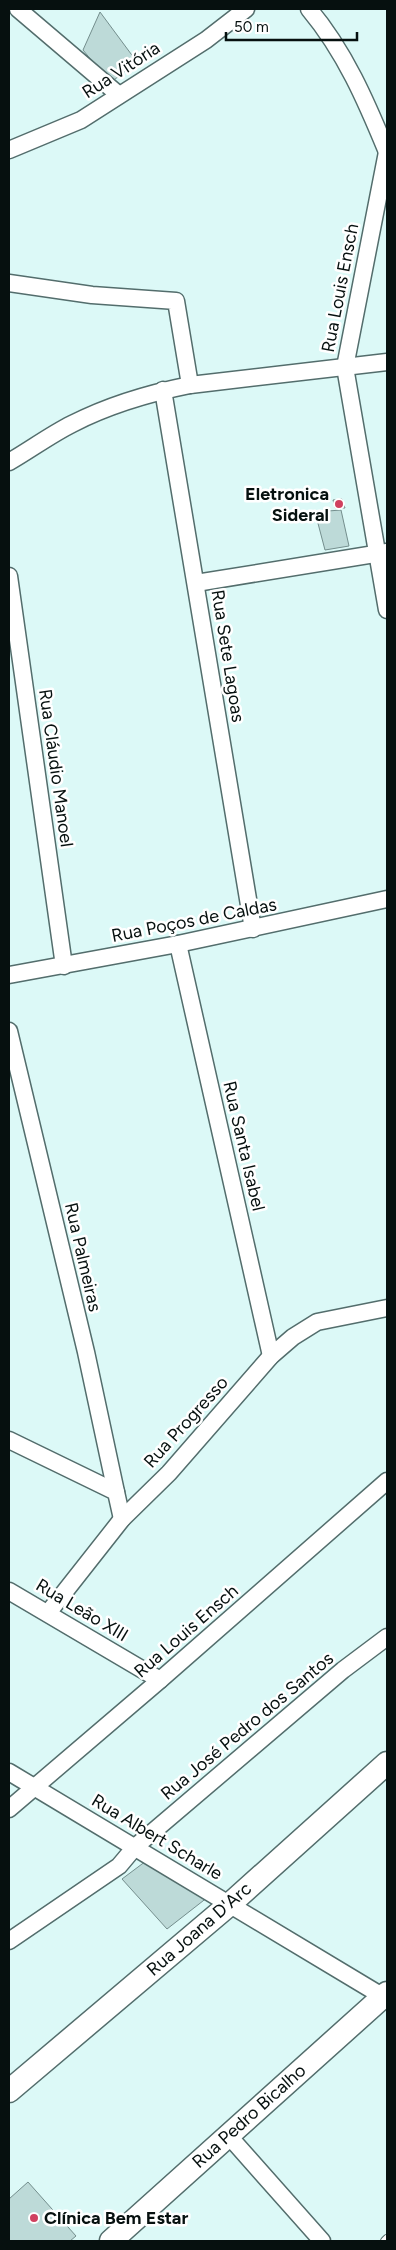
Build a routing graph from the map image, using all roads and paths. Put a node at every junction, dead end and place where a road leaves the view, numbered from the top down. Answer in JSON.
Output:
{"nodes":[{"id":1,"x":18,"y":9,"type":"edge"},
{"id":2,"x":246,"y":9,"type":"edge"},
{"id":3,"x":309,"y":9,"type":"edge"},
{"id":4,"x":119,"y":95,"type":"junction"},
{"id":5,"x":9,"y":150,"type":"edge"},
{"id":6,"x":387,"y":152,"type":"edge"},
{"id":7,"x":9,"y":283,"type":"edge"},
{"id":8,"x":387,"y":362,"type":"edge"},
{"id":9,"x":345,"y":367,"type":"junction"},
{"id":10,"x":190,"y":385,"type":"junction"},
{"id":11,"x":163,"y":390,"type":"junction"},
{"id":12,"x":9,"y":462,"type":"edge"},
{"id":13,"x":382,"y":553,"type":"edge"},
{"id":14,"x":9,"y":576,"type":"edge"},
{"id":15,"x":196,"y":583,"type":"junction"},
{"id":16,"x":387,"y":610,"type":"edge"},
{"id":17,"x":387,"y":899,"type":"edge"},
{"id":18,"x":253,"y":929,"type":"junction"},
{"id":19,"x":178,"y":944,"type":"junction"},
{"id":20,"x":64,"y":966,"type":"junction"},
{"id":21,"x":9,"y":974,"type":"edge"},
{"id":22,"x":9,"y":1031,"type":"edge"},
{"id":23,"x":387,"y":1308,"type":"edge"},
{"id":24,"x":271,"y":1356,"type":"junction"},
{"id":25,"x":9,"y":1440,"type":"edge"},
{"id":26,"x":387,"y":1481,"type":"edge"},
{"id":27,"x":116,"y":1492,"type":"junction"},
{"id":28,"x":122,"y":1519,"type":"junction"},
{"id":29,"x":9,"y":1591,"type":"edge"},
{"id":30,"x":48,"y":1613,"type":"junction"},
{"id":31,"x":387,"y":1637,"type":"edge"},
{"id":32,"x":160,"y":1680,"type":"junction"},
{"id":33,"x":387,"y":1763,"type":"edge"},
{"id":34,"x":9,"y":1772,"type":"edge"},
{"id":35,"x":34,"y":1787,"type":"junction"},
{"id":36,"x":9,"y":1809,"type":"edge"},
{"id":37,"x":135,"y":1847,"type":"junction"},
{"id":38,"x":230,"y":1904,"type":"junction"},
{"id":39,"x":9,"y":1941,"type":"edge"},
{"id":40,"x":386,"y":1996,"type":"edge"},
{"id":41,"x":9,"y":2092,"type":"edge"},
{"id":42,"x":228,"y":2135,"type":"junction"},
{"id":43,"x":111,"y":2241,"type":"edge"},
{"id":44,"x":322,"y":2241,"type":"edge"}],
"edges":[{"from":1,"to":4,"type":"street"},
{"from":2,"to":4,"type":"street","name":"Rua Vitória"},
{"from":3,"to":6,"type":"street"},
{"from":4,"to":5,"type":"street","name":"Rua Vitória"},
{"from":6,"to":9,"type":"street","name":"Rua Louis Ensch"},
{"from":7,"to":10,"type":"street"},
{"from":8,"to":9,"type":"street"},
{"from":9,"to":10,"type":"street"},
{"from":9,"to":13,"type":"street","name":"Rua Louis Ensch"},
{"from":10,"to":11,"type":"street"},
{"from":11,"to":12,"type":"street"},
{"from":11,"to":15,"type":"street","name":"Rua Sete Lagoas"},
{"from":13,"to":15,"type":"street"},
{"from":13,"to":16,"type":"street","name":"Rua Louis Ensch"},
{"from":14,"to":20,"type":"street","name":"Rua Cláudio Manoel"},
{"from":15,"to":18,"type":"street","name":"Rua Sete Lagoas"},
{"from":17,"to":18,"type":"street","name":"Rua Poços de Caldas"},
{"from":18,"to":19,"type":"street","name":"Rua Poços de Caldas"},
{"from":19,"to":20,"type":"street","name":"Rua Poços de Caldas"},
{"from":19,"to":24,"type":"street","name":"Rua Santa Isabel"},
{"from":20,"to":21,"type":"street","name":"Rua Poços de Caldas"},
{"from":22,"to":27,"type":"street","name":"Rua Palmeiras"},
{"from":23,"to":24,"type":"street","name":"Rua Progresso"},
{"from":24,"to":28,"type":"street","name":"Rua Progresso"},
{"from":25,"to":27,"type":"street"},
{"from":26,"to":32,"type":"street","name":"Rua Louis Ensch"},
{"from":27,"to":28,"type":"street","name":"Rua Palmeiras"},
{"from":28,"to":30,"type":"street","name":"Rua Progresso"},
{"from":29,"to":30,"type":"street","name":"Rua Leão XIII"},
{"from":30,"to":32,"type":"street","name":"Rua Leão XIII"},
{"from":31,"to":37,"type":"street","name":"Rua José Pedro dos Santos"},
{"from":32,"to":35,"type":"street","name":"Rua Louis Ensch"},
{"from":33,"to":38,"type":"street","name":"Rua Joana D'Arc"},
{"from":34,"to":35,"type":"street","name":"Rua Albert Scharle"},
{"from":35,"to":36,"type":"street","name":"Rua Louis Ensch"},
{"from":35,"to":37,"type":"street","name":"Rua Albert Scharle"},
{"from":37,"to":38,"type":"street","name":"Rua Albert Scharle"},
{"from":37,"to":39,"type":"street","name":"Rua José Pedro dos Santos"},
{"from":38,"to":40,"type":"street","name":"Rua Albert Scharle"},
{"from":38,"to":41,"type":"street","name":"Rua Joana D'Arc"},
{"from":40,"to":42,"type":"street","name":"Rua Pedro Bicalho"},
{"from":42,"to":43,"type":"street","name":"Rua Pedro Bicalho"},
{"from":42,"to":44,"type":"street"}]}
